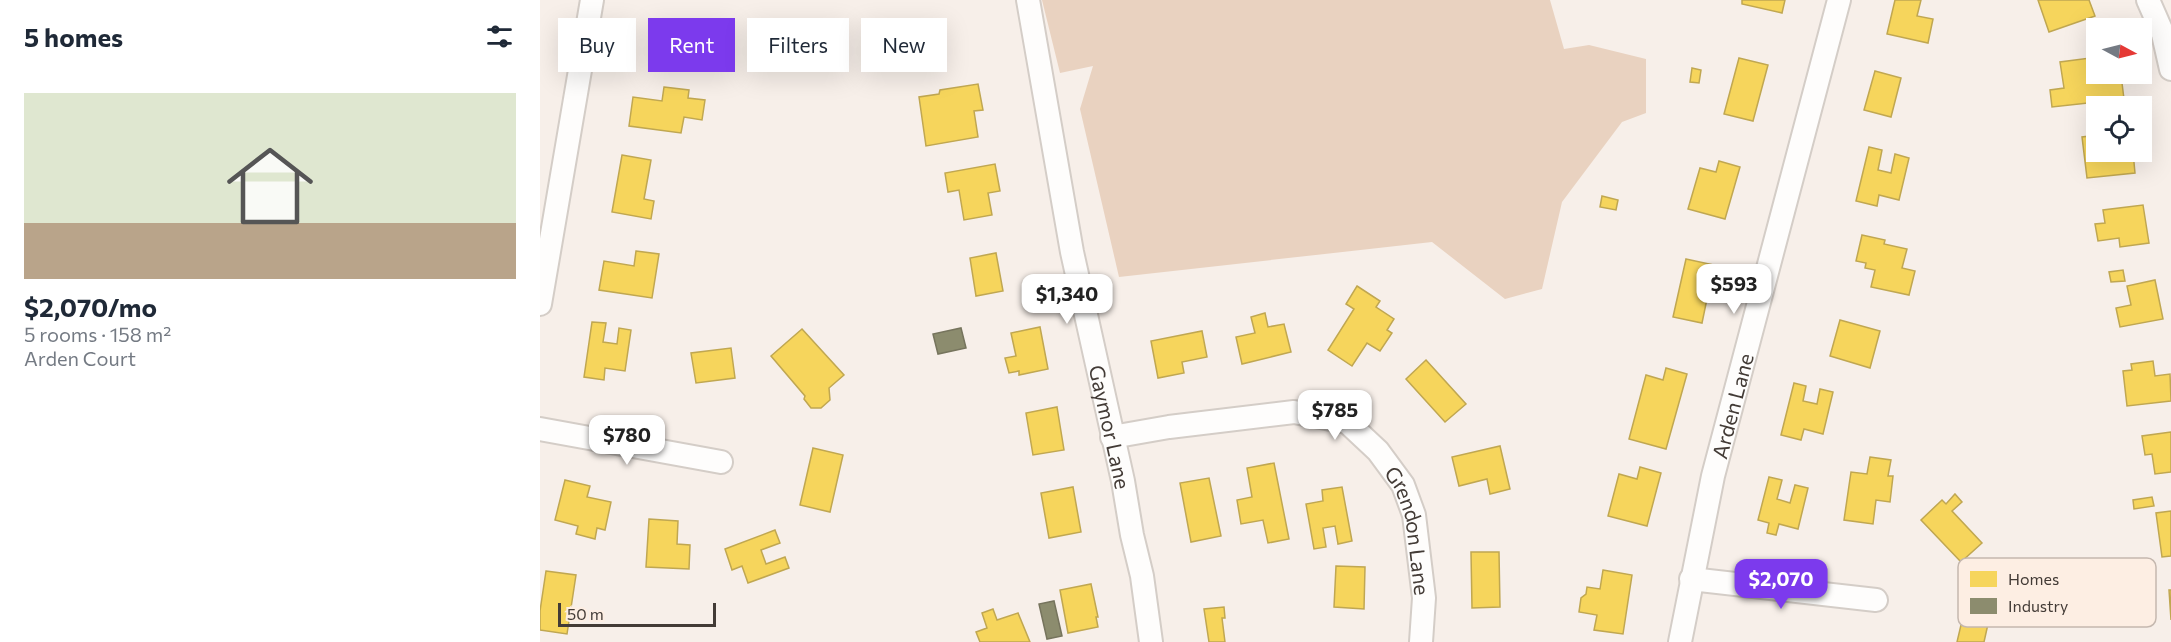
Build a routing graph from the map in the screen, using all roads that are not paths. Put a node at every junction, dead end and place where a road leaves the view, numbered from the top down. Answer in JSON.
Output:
{"nodes":[{"id":1,"x":592,"y":0,"type":"edge"},
{"id":2,"x":1028,"y":0,"type":"edge"},
{"id":3,"x":1839,"y":0,"type":"edge"},
{"id":4,"x":2148,"y":0,"type":"edge"},
{"id":5,"x":2171,"y":69,"type":"edge"},
{"id":6,"x":540,"y":304,"type":"edge"},
{"id":7,"x":540,"y":429,"type":"edge"},
{"id":8,"x":1112,"y":437,"type":"junction"},
{"id":9,"x":721,"y":462,"type":"dead end"},
{"id":10,"x":1691,"y":579,"type":"junction"},
{"id":11,"x":1876,"y":600,"type":"dead end"},
{"id":12,"x":1151,"y":642,"type":"edge"},
{"id":13,"x":1421,"y":642,"type":"edge"},
{"id":14,"x":1680,"y":642,"type":"edge"}],
"edges":[{"from":1,"to":6,"type":"street"},
{"from":2,"to":8,"type":"street","name":"Gaymor Lane"},
{"from":3,"to":10,"type":"street","name":"Arden Lane"},
{"from":4,"to":5,"type":"street"},
{"from":7,"to":9,"type":"street"},
{"from":8,"to":12,"type":"street","name":"Gaymor Lane"},
{"from":8,"to":13,"type":"street","name":"Grendon Lane"},
{"from":10,"to":11,"type":"street"},
{"from":10,"to":14,"type":"street","name":"Arden Lane"}]}
